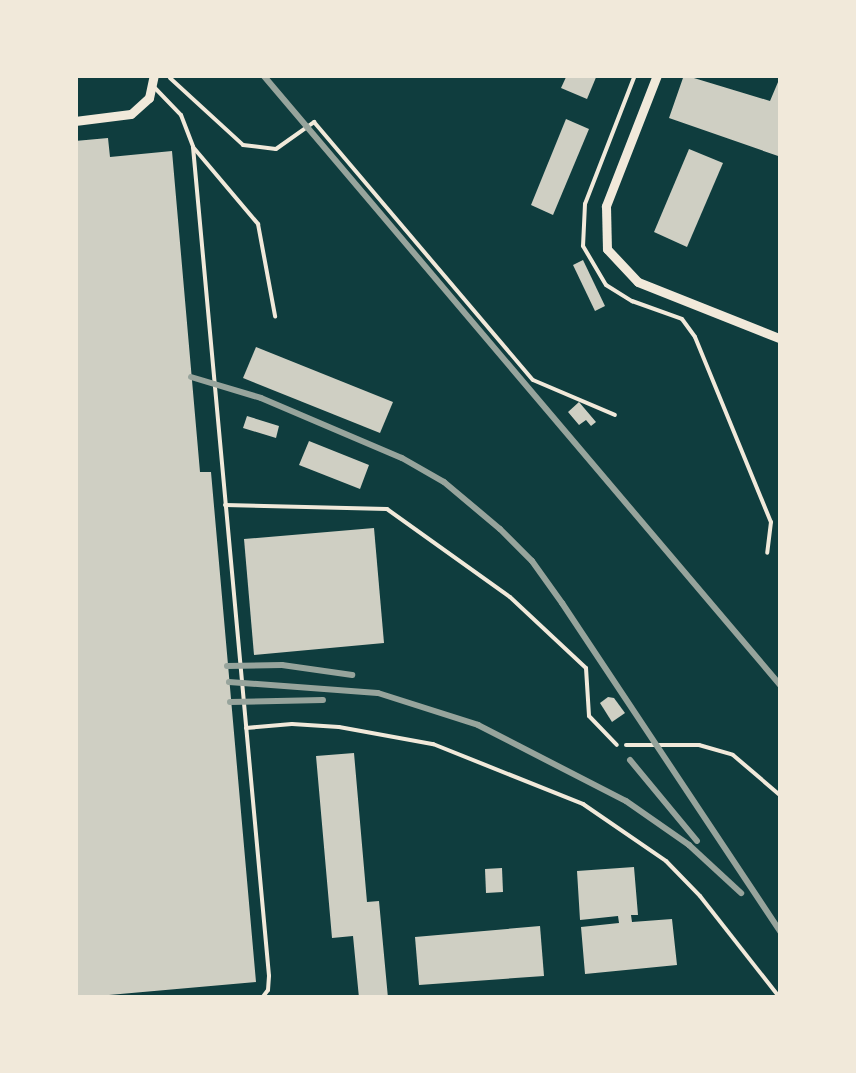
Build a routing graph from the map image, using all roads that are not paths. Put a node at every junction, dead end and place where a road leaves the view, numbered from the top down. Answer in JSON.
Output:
{"nodes":[{"id":1,"x":154,"y":75,"type":"edge"},
{"id":2,"x":657,"y":75,"type":"edge"},
{"id":3,"x":153,"y":87,"type":"junction"},
{"id":4,"x":75,"y":122,"type":"edge"},
{"id":5,"x":193,"y":147,"type":"junction"},
{"id":6,"x":274,"y":316,"type":"dead end"},
{"id":7,"x":781,"y":339,"type":"edge"},
{"id":8,"x":225,"y":505,"type":"junction"},
{"id":9,"x":246,"y":728,"type":"junction"},
{"id":10,"x":616,"y":745,"type":"road end"},
{"id":11,"x":262,"y":998,"type":"edge"},
{"id":12,"x":780,"y":998,"type":"edge"}],
"edges":[{"from":1,"to":3,"type":"street"},
{"from":2,"to":7,"type":"street"},
{"from":3,"to":4,"type":"street"},
{"from":3,"to":5,"type":"lane"},
{"from":5,"to":6,"type":"lane"},
{"from":5,"to":8,"type":"lane"},
{"from":8,"to":9,"type":"lane"},
{"from":8,"to":10,"type":"lane"},
{"from":9,"to":11,"type":"lane"},
{"from":9,"to":12,"type":"lane"}]}
